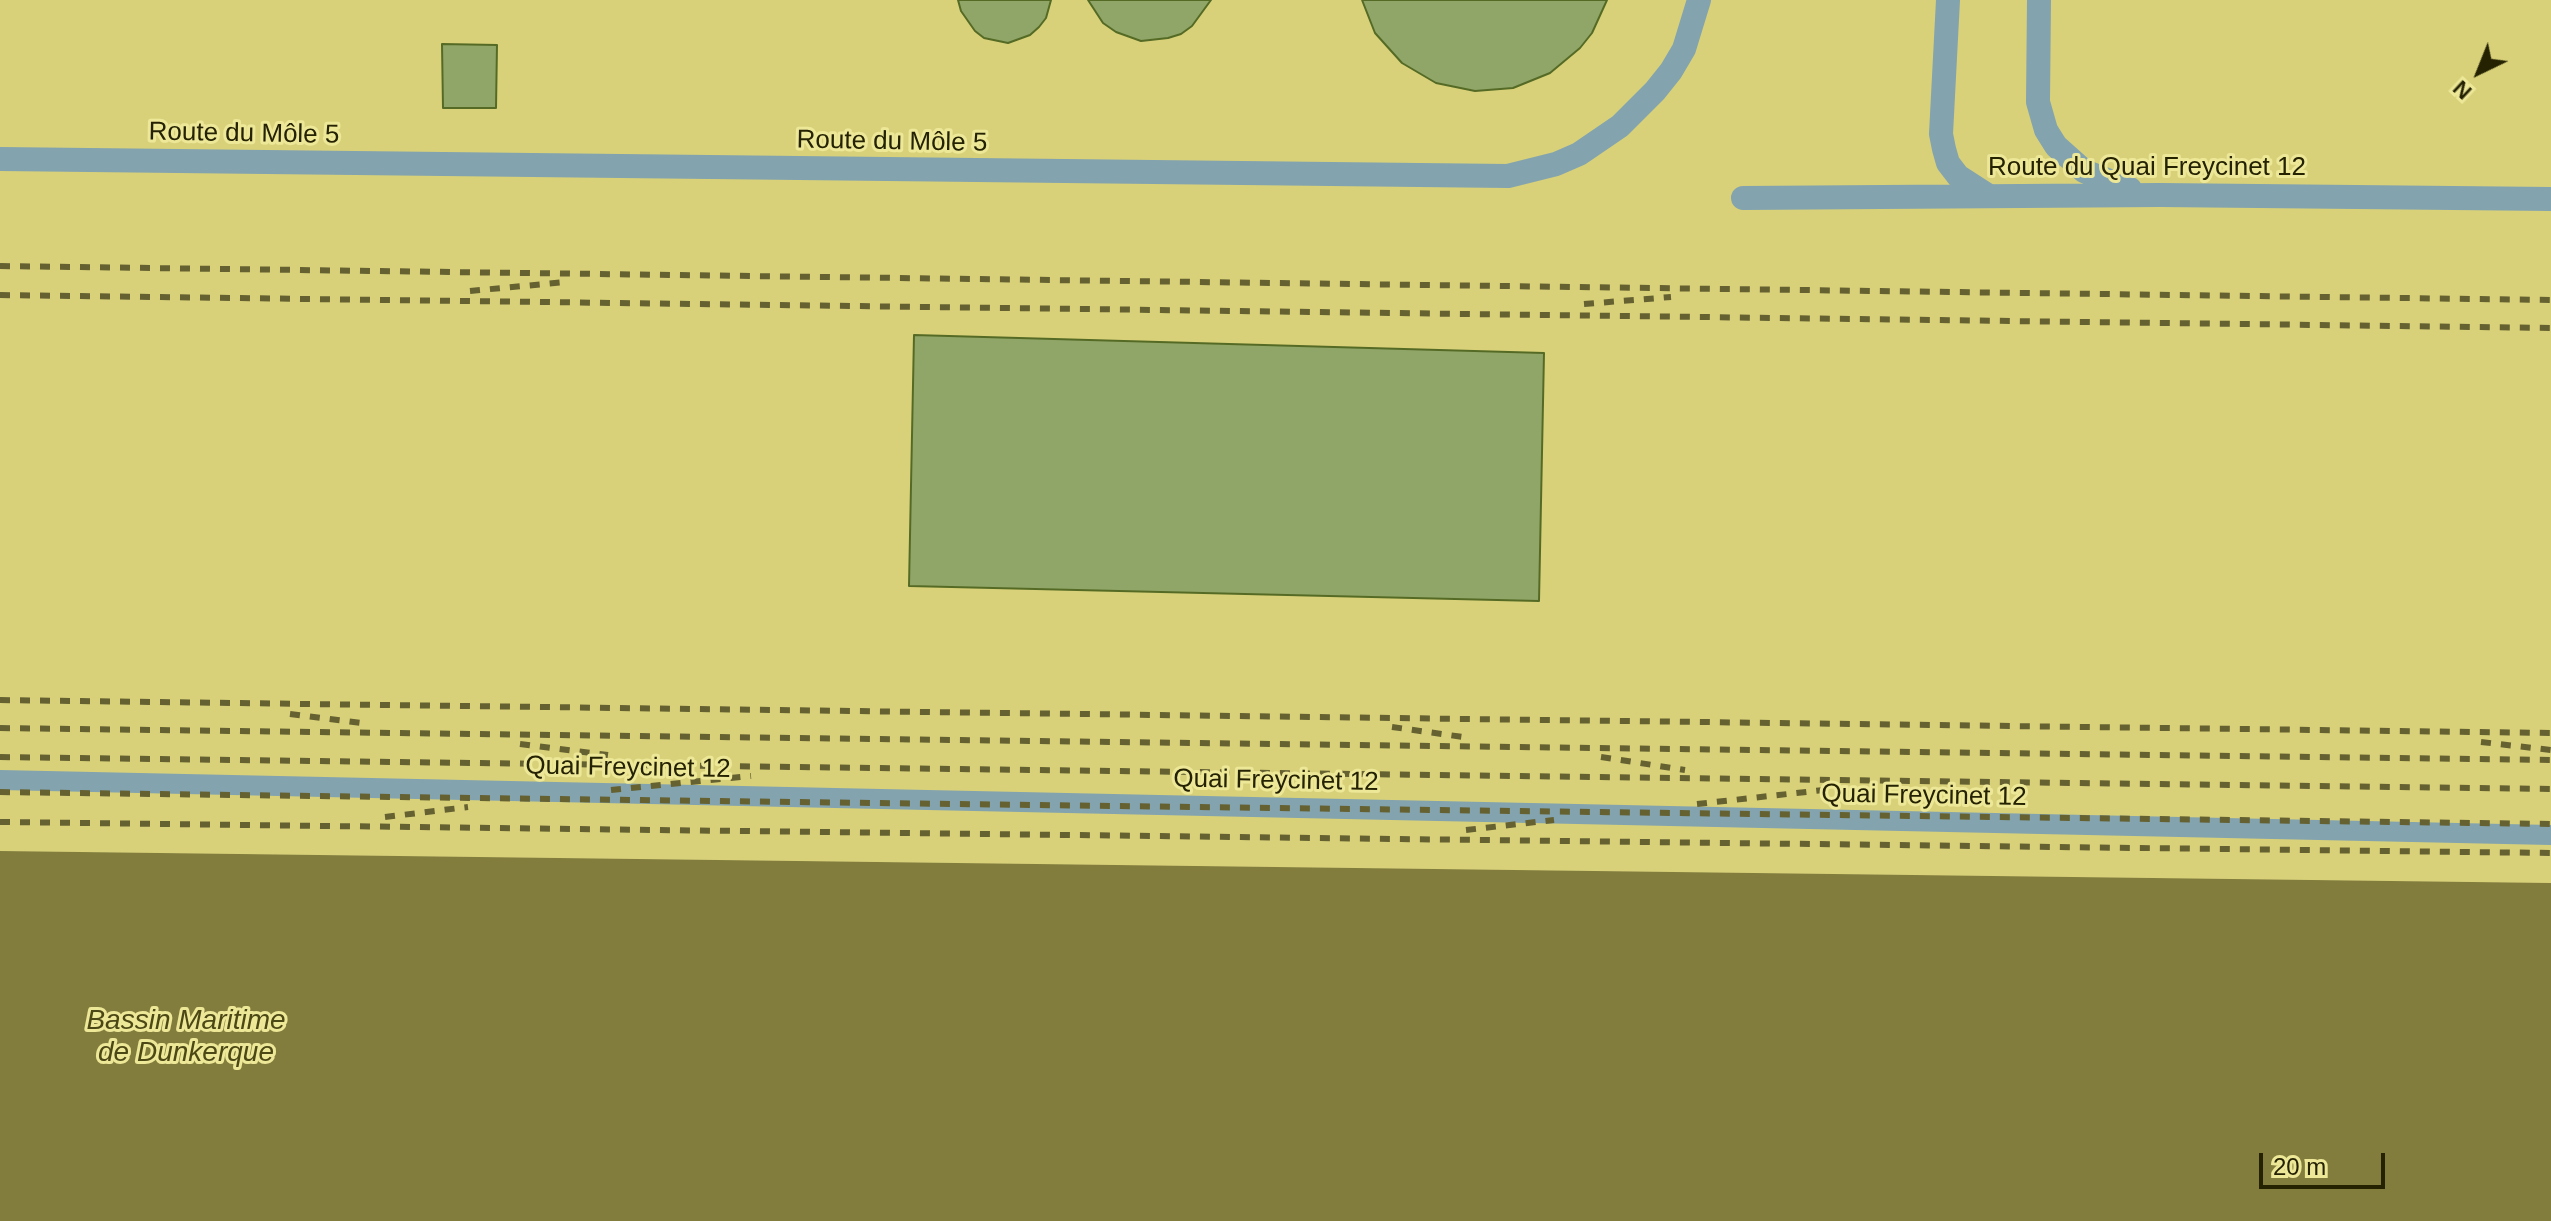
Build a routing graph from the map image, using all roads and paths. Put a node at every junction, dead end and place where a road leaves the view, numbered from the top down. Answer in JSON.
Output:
{"nodes":[{"id":1,"x":1699,"y":0,"type":"edge"},
{"id":2,"x":1948,"y":0,"type":"edge"},
{"id":3,"x":2039,"y":0,"type":"edge"},
{"id":4,"x":0,"y":159,"type":"edge"},
{"id":5,"x":2160,"y":195,"type":"junction"},
{"id":6,"x":1989,"y":196,"type":"junction"},
{"id":7,"x":1743,"y":198,"type":"dead end"},
{"id":8,"x":2551,"y":199,"type":"edge"},
{"id":9,"x":0,"y":780,"type":"edge"},
{"id":10,"x":2551,"y":835,"type":"edge"}],
"edges":[{"from":1,"to":4,"type":"street","name":"Route du Môle 5"},
{"from":2,"to":6,"type":"street"},
{"from":3,"to":5,"type":"street"},
{"from":5,"to":6,"type":"street","name":"Route du Quai Freycinet 12"},
{"from":5,"to":8,"type":"street","name":"Route du Quai Freycinet 12"},
{"from":6,"to":7,"type":"street","name":"Route du Quai Freycinet 12"},
{"from":9,"to":10,"type":"lane","name":"Quai Freycinet 12"}]}
